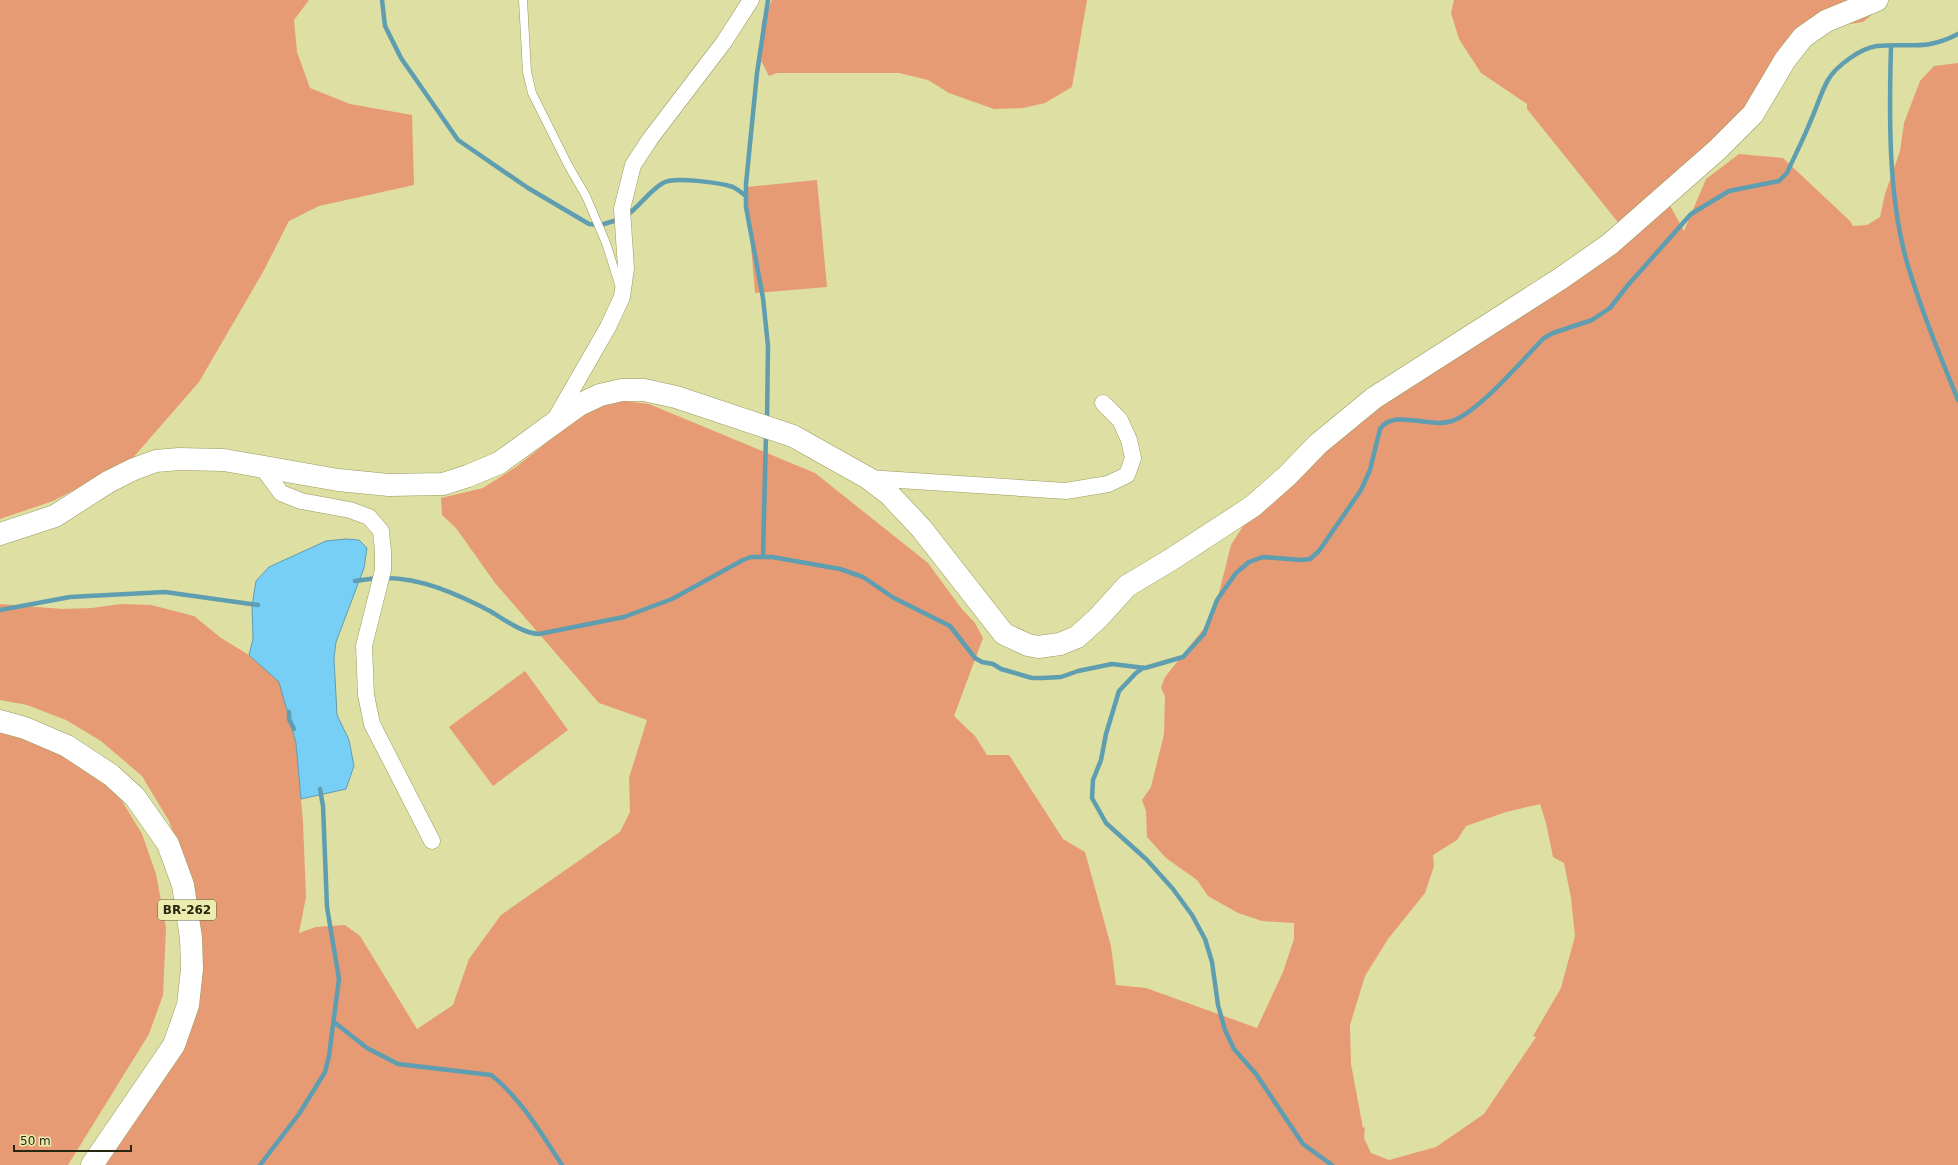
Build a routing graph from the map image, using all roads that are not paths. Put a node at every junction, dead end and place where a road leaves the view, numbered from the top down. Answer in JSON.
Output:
{"nodes":[{"id":1,"x":523,"y":0,"type":"edge"},
{"id":2,"x":751,"y":0,"type":"edge"},
{"id":3,"x":1877,"y":0,"type":"edge"},
{"id":4,"x":622,"y":297,"type":"junction"},
{"id":5,"x":1103,"y":403,"type":"dead end"},
{"id":6,"x":551,"y":425,"type":"junction"},
{"id":7,"x":262,"y":467,"type":"junction"},
{"id":8,"x":868,"y":478,"type":"junction"},
{"id":9,"x":0,"y":534,"type":"edge"},
{"id":10,"x":0,"y":721,"type":"edge"},
{"id":11,"x":432,"y":841,"type":"dead end"},
{"id":12,"x":92,"y":1165,"type":"edge"}],
"edges":[{"from":1,"to":4,"type":"lane"},
{"from":2,"to":4,"type":"street"},
{"from":3,"to":8,"type":"main road"},
{"from":4,"to":6,"type":"street"},
{"from":5,"to":8,"type":"street"},
{"from":6,"to":7,"type":"main road"},
{"from":6,"to":8,"type":"main road"},
{"from":7,"to":9,"type":"main road"},
{"from":7,"to":11,"type":"street"},
{"from":10,"to":12,"type":"main road","number":"BR-262"}]}
